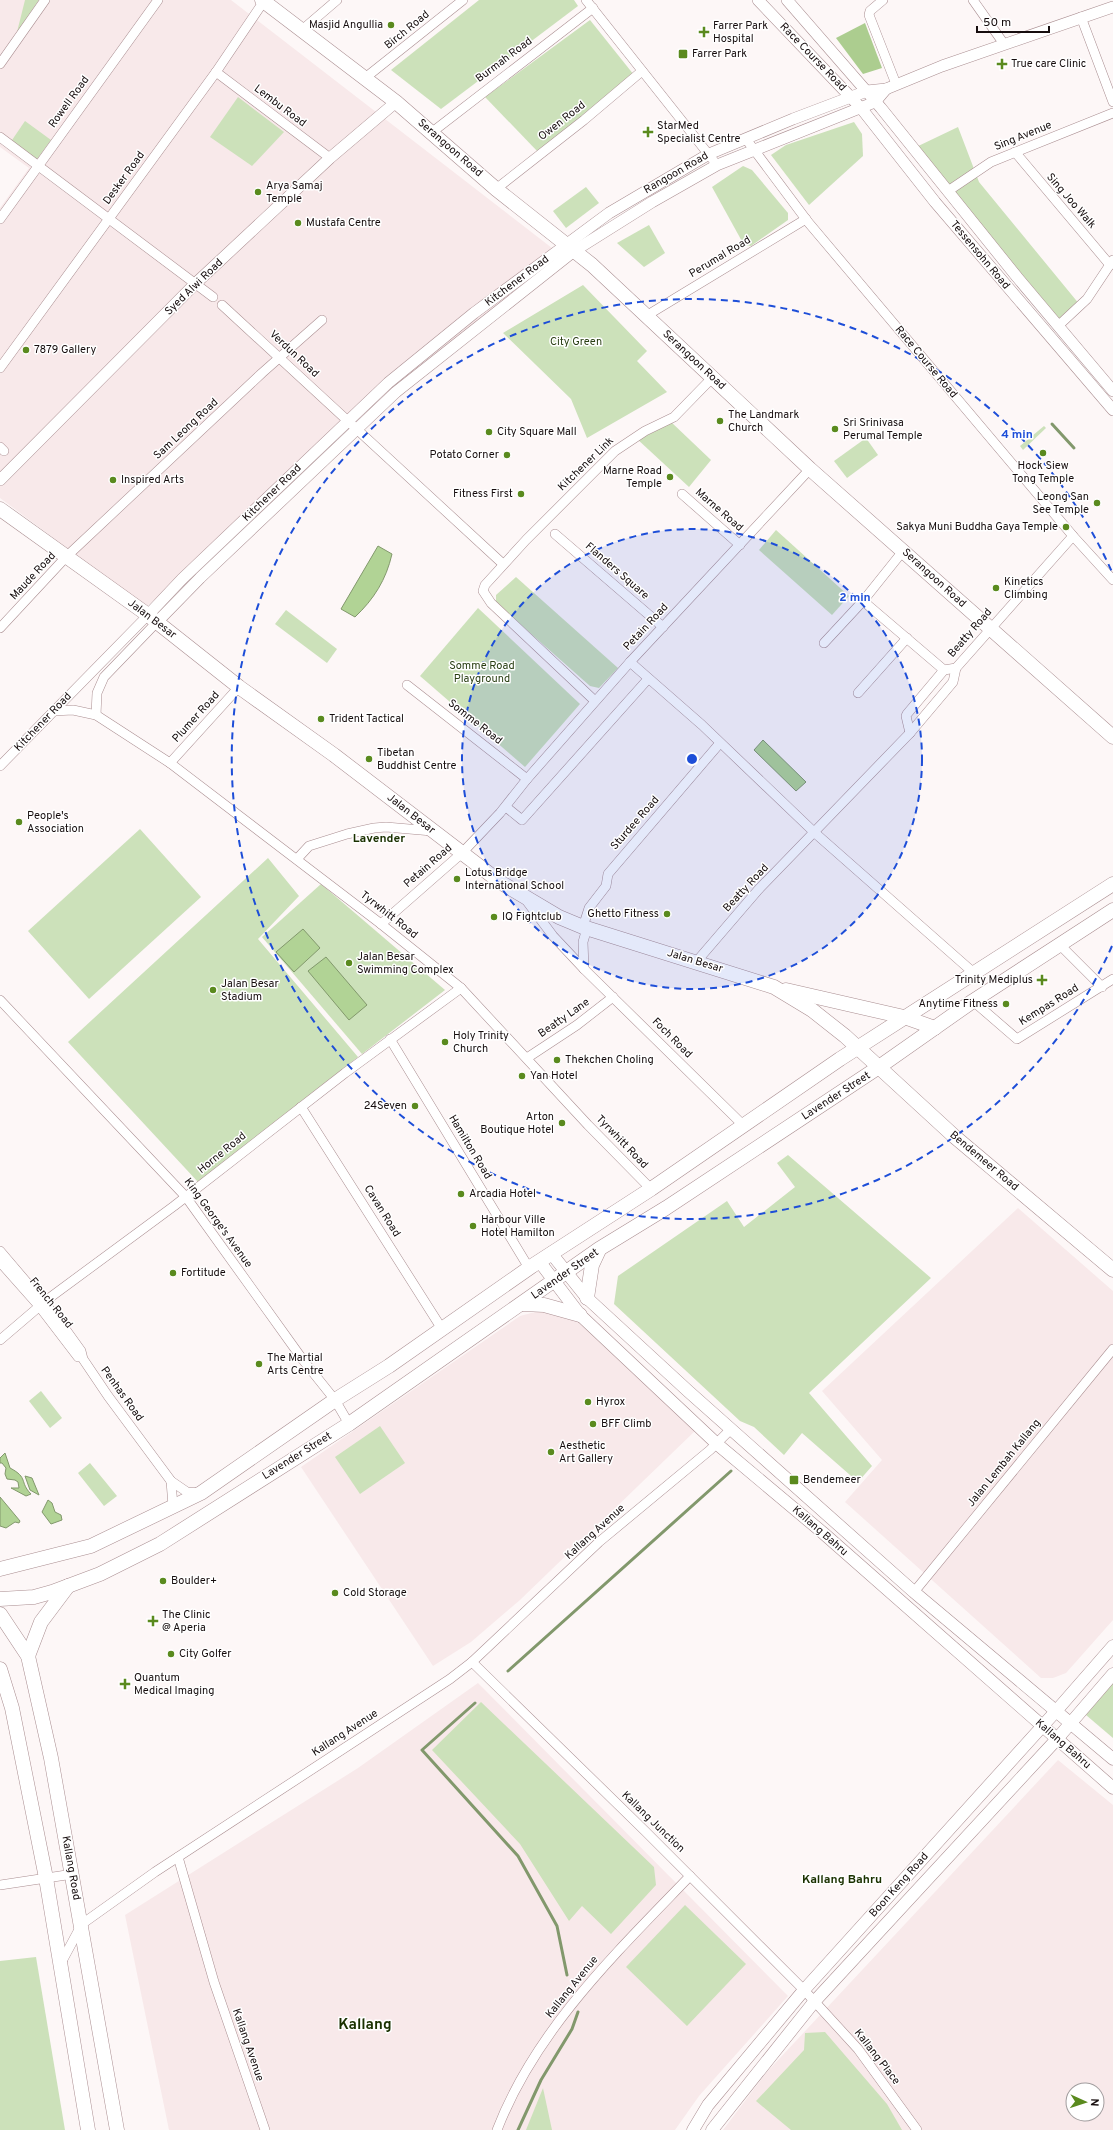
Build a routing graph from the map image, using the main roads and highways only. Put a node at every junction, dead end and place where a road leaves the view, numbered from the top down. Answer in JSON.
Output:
{"nodes":[{"id":1,"x":263,"y":1,"type":"edge"},
{"id":2,"x":0,"y":509,"type":"edge"},
{"id":3,"x":1113,"y":737,"type":"edge"},
{"id":4,"x":1113,"y":884,"type":"edge"},
{"id":5,"x":1113,"y":910,"type":"edge"},
{"id":6,"x":774,"y":987,"type":"junction"},
{"id":7,"x":904,"y":1018,"type":"junction"},
{"id":8,"x":935,"y":1028,"type":"junction"},
{"id":9,"x":858,"y":1047,"type":"junction"},
{"id":10,"x":879,"y":1067,"type":"junction"},
{"id":11,"x":599,"y":1249,"type":"junction"},
{"id":12,"x":551,"y":1253,"type":"junction"},
{"id":13,"x":534,"y":1265,"type":"junction"},
{"id":14,"x":1113,"y":1270,"type":"edge"},
{"id":15,"x":559,"y":1277,"type":"junction"},
{"id":16,"x":587,"y":1298,"type":"junction"},
{"id":17,"x":523,"y":1304,"type":"junction"},
{"id":18,"x":580,"y":1315,"type":"junction"},
{"id":19,"x":0,"y":1569,"type":"edge"},
{"id":20,"x":69,"y":1584,"type":"junction"},
{"id":21,"x":0,"y":1599,"type":"edge"},
{"id":22,"x":0,"y":1614,"type":"edge"},
{"id":23,"x":1113,"y":1646,"type":"edge"},
{"id":24,"x":28,"y":1656,"type":"junction"},
{"id":25,"x":0,"y":1669,"type":"edge"},
{"id":26,"x":1113,"y":1674,"type":"edge"},
{"id":27,"x":0,"y":1698,"type":"edge"},
{"id":28,"x":12,"y":1708,"type":"junction"},
{"id":29,"x":1057,"y":1710,"type":"junction"},
{"id":30,"x":1071,"y":1722,"type":"junction"},
{"id":31,"x":1043,"y":1726,"type":"junction"},
{"id":32,"x":1057,"y":1739,"type":"junction"},
{"id":33,"x":1113,"y":1759,"type":"edge"},
{"id":34,"x":1113,"y":1788,"type":"edge"},
{"id":35,"x":88,"y":2130,"type":"edge"},
{"id":36,"x":117,"y":2130,"type":"edge"},
{"id":37,"x":693,"y":2130,"type":"edge"},
{"id":38,"x":712,"y":2130,"type":"edge"}],
"edges":[{"from":1,"to":3,"type":"main road","name":"Serangoon Road"},
{"from":2,"to":6,"type":"main road","name":"Jalan Besar"},
{"from":4,"to":7,"type":"main road","name":"Lavender Street"},
{"from":5,"to":8,"type":"main road","name":"Lavender Street"},
{"from":6,"to":7,"type":"main road"},
{"from":6,"to":9,"type":"main road","name":"Jalan Besar"},
{"from":7,"to":8,"type":"main road"},
{"from":7,"to":9,"type":"main road","name":"Lavender Street"},
{"from":8,"to":10,"type":"main road","name":"Lavender Street"},
{"from":9,"to":10,"type":"main road","name":"Bendemeer Road"},
{"from":9,"to":12,"type":"main road","name":"Lavender Street"},
{"from":10,"to":11,"type":"main road","name":"Lavender Street"},
{"from":10,"to":14,"type":"main road","name":"Bendemeer Road"},
{"from":11,"to":15,"type":"main road","name":"Lavender Street"},
{"from":11,"to":16,"type":"main road"},
{"from":12,"to":13,"type":"main road","name":"Lavender Street"},
{"from":12,"to":15,"type":"main road","name":"Kallang Bahru"},
{"from":13,"to":15,"type":"main road","name":"Kallang Bahru"},
{"from":13,"to":19,"type":"main road","name":"Lavender Street"},
{"from":15,"to":16,"type":"main road","name":"Kallang Bahru"},
{"from":15,"to":17,"type":"main road","name":"Lavender Street"},
{"from":15,"to":18,"type":"main road","name":"Kallang Bahru"},
{"from":16,"to":29,"type":"main road","name":"Kallang Bahru"},
{"from":17,"to":18,"type":"main road"},
{"from":17,"to":20,"type":"main road","name":"Lavender Street"},
{"from":18,"to":31,"type":"main road","name":"Kallang Bahru"},
{"from":20,"to":21,"type":"main road","name":"Lavender Street"},
{"from":20,"to":24,"type":"main road"},
{"from":22,"to":24,"type":"main road","name":"Kallang Road"},
{"from":23,"to":29,"type":"main road","name":"Boon Keng Road"},
{"from":24,"to":36,"type":"main road","name":"Kallang Road"},
{"from":25,"to":28,"type":"main road"},
{"from":26,"to":30,"type":"main road","name":"Boon Keng Road"},
{"from":27,"to":28,"type":"main road"},
{"from":28,"to":35,"type":"main road"},
{"from":29,"to":30,"type":"main road","name":"Kallang Bahru"},
{"from":29,"to":31,"type":"main road","name":"Boon Keng Road"},
{"from":30,"to":32,"type":"main road","name":"Boon Keng Road"},
{"from":30,"to":33,"type":"main road","name":"Kallang Bahru"},
{"from":31,"to":32,"type":"main road","name":"Kallang Bahru"},
{"from":31,"to":37,"type":"main road","name":"Boon Keng Road"},
{"from":32,"to":34,"type":"main road","name":"Kallang Bahru"},
{"from":32,"to":38,"type":"main road","name":"Boon Keng Road"}]}
